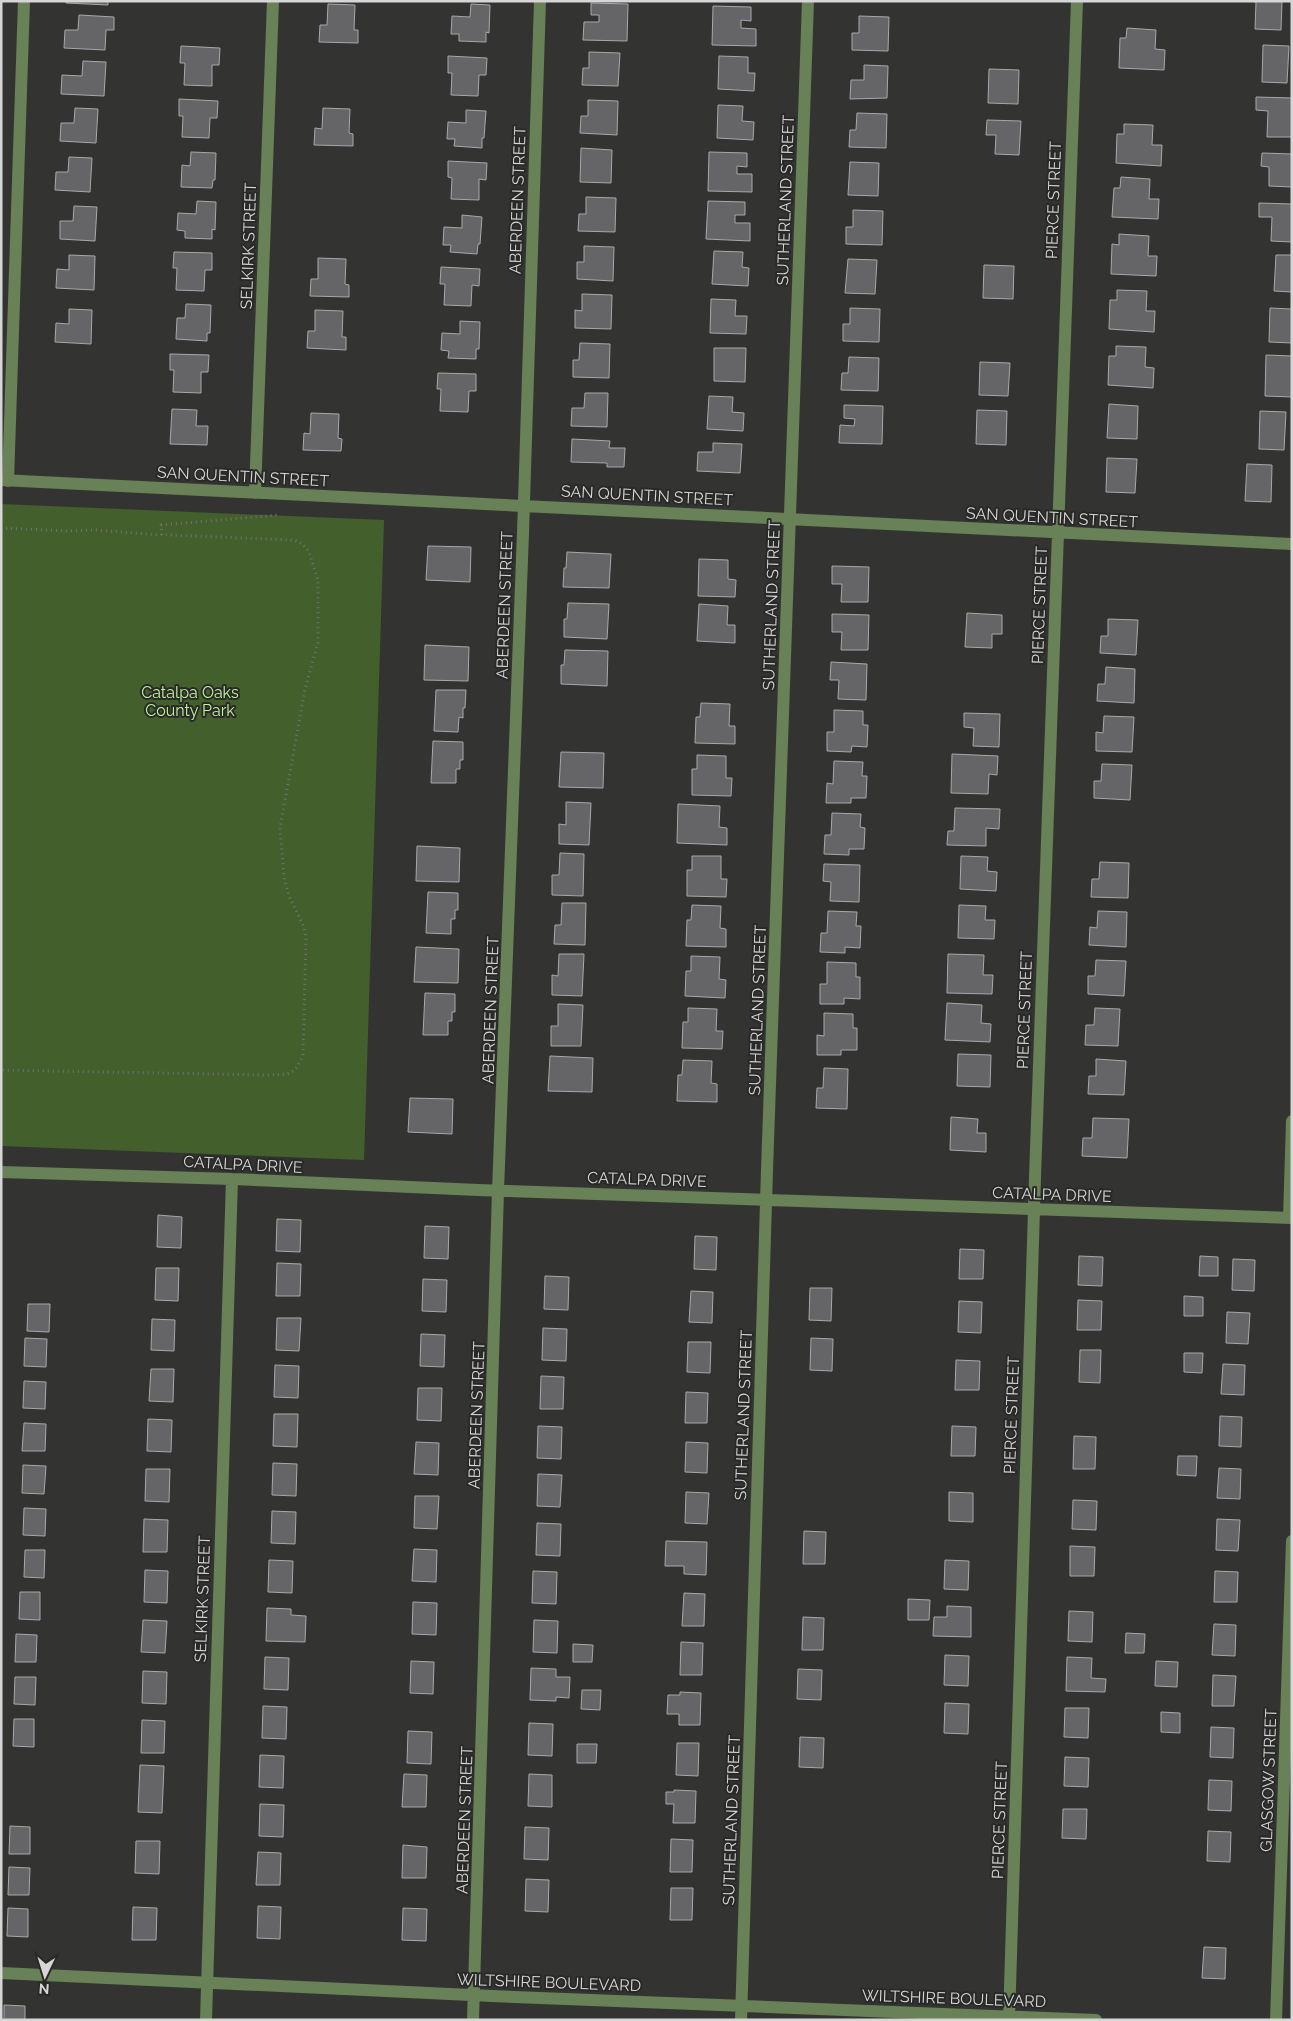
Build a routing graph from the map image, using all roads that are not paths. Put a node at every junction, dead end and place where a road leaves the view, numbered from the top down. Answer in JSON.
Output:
{"nodes":[{"id":1,"x":24,"y":1,"type":"edge"},
{"id":2,"x":273,"y":1,"type":"edge"},
{"id":3,"x":540,"y":1,"type":"edge"},
{"id":4,"x":808,"y":1,"type":"edge"},
{"id":5,"x":1076,"y":1,"type":"edge"},
{"id":6,"x":4,"y":480,"type":"edge"},
{"id":7,"x":256,"y":493,"type":"junction"},
{"id":8,"x":524,"y":506,"type":"junction"},
{"id":9,"x":790,"y":519,"type":"junction"},
{"id":10,"x":1058,"y":534,"type":"junction"},
{"id":11,"x":1292,"y":544,"type":"edge"},
{"id":12,"x":1292,"y":1121,"type":"edge"},
{"id":13,"x":1,"y":1172,"type":"edge"},
{"id":14,"x":232,"y":1179,"type":"junction"},
{"id":15,"x":498,"y":1191,"type":"junction"},
{"id":16,"x":766,"y":1199,"type":"junction"},
{"id":17,"x":1034,"y":1210,"type":"junction"},
{"id":18,"x":1291,"y":1218,"type":"edge"},
{"id":19,"x":1292,"y":1541,"type":"edge"},
{"id":20,"x":1,"y":1973,"type":"edge"},
{"id":21,"x":206,"y":1982,"type":"junction"},
{"id":22,"x":475,"y":1994,"type":"junction"},
{"id":23,"x":741,"y":2005,"type":"junction"},
{"id":24,"x":1009,"y":2018,"type":"edge"},
{"id":25,"x":206,"y":2020,"type":"edge"},
{"id":26,"x":473,"y":2020,"type":"edge"},
{"id":27,"x":741,"y":2020,"type":"edge"},
{"id":28,"x":1096,"y":2020,"type":"edge"},
{"id":29,"x":1276,"y":2020,"type":"edge"}],
"edges":[{"from":1,"to":6,"type":"street"},
{"from":2,"to":7,"type":"street","name":"SELKIRK STREET"},
{"from":3,"to":8,"type":"street","name":"ABERDEEN STREET"},
{"from":4,"to":9,"type":"street","name":"SUTHERLAND STREET"},
{"from":5,"to":10,"type":"street","name":"PIERCE STREET"},
{"from":6,"to":7,"type":"street","name":"SAN QUENTIN STREET"},
{"from":7,"to":8,"type":"street","name":"SAN QUENTIN STREET"},
{"from":8,"to":9,"type":"street","name":"SAN QUENTIN STREET"},
{"from":8,"to":15,"type":"street","name":"ABERDEEN STREET"},
{"from":9,"to":10,"type":"street","name":"SAN QUENTIN STREET"},
{"from":9,"to":16,"type":"street","name":"SUTHERLAND STREET"},
{"from":10,"to":11,"type":"street","name":"SAN QUENTIN STREET"},
{"from":10,"to":17,"type":"street","name":"PIERCE STREET"},
{"from":12,"to":18,"type":"street"},
{"from":13,"to":14,"type":"street","name":"CATALPA DRIVE"},
{"from":14,"to":15,"type":"street","name":"CATALPA DRIVE"},
{"from":14,"to":21,"type":"street","name":"SELKIRK STREET"},
{"from":15,"to":16,"type":"street","name":"CATALPA DRIVE"},
{"from":15,"to":22,"type":"street","name":"ABERDEEN STREET"},
{"from":16,"to":17,"type":"street","name":"CATALPA DRIVE"},
{"from":16,"to":23,"type":"street","name":"SUTHERLAND STREET"},
{"from":17,"to":18,"type":"street","name":"CATALPA DRIVE"},
{"from":17,"to":24,"type":"street","name":"PIERCE STREET"},
{"from":19,"to":29,"type":"street","name":"GLASGOW STREET"},
{"from":20,"to":21,"type":"street","name":"WILTSHIRE BOULEVARD"},
{"from":21,"to":22,"type":"street","name":"WILTSHIRE BOULEVARD"},
{"from":21,"to":25,"type":"street","name":"SELKIRK STREET"},
{"from":22,"to":23,"type":"street","name":"WILTSHIRE BOULEVARD"},
{"from":22,"to":26,"type":"street","name":"ABERDEEN STREET"},
{"from":23,"to":24,"type":"street","name":"WILTSHIRE BOULEVARD"},
{"from":23,"to":27,"type":"street","name":"SUTHERLAND STREET"},
{"from":24,"to":28,"type":"street","name":"WILTSHIRE BOULEVARD"}]}
